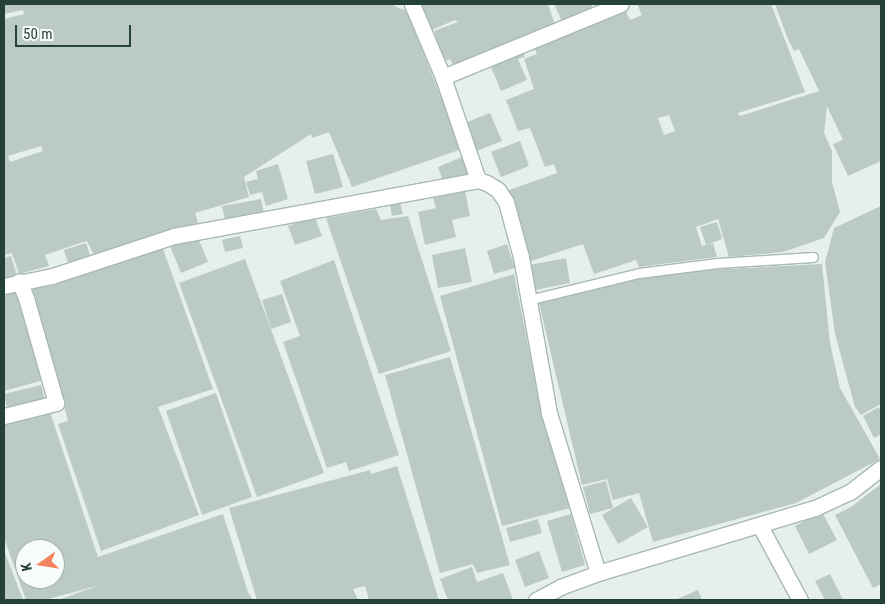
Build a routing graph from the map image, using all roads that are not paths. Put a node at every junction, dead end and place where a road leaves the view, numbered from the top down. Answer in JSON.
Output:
{"nodes":[{"id":1,"x":412,"y":4,"type":"edge"},
{"id":2,"x":622,"y":4,"type":"edge"},
{"id":3,"x":443,"y":77,"type":"junction"},
{"id":4,"x":478,"y":180,"type":"junction"},
{"id":5,"x":813,"y":257,"type":"dead end"},
{"id":6,"x":19,"y":281,"type":"junction"},
{"id":7,"x":4,"y":286,"type":"edge"},
{"id":8,"x":528,"y":300,"type":"junction"},
{"id":9,"x":4,"y":416,"type":"edge"},
{"id":10,"x":881,"y":468,"type":"edge"},
{"id":11,"x":760,"y":526,"type":"junction"},
{"id":12,"x":598,"y":573,"type":"junction"},
{"id":13,"x":536,"y":600,"type":"edge"},
{"id":14,"x":800,"y":600,"type":"edge"}],
"edges":[{"from":1,"to":3,"type":"street"},
{"from":2,"to":3,"type":"street"},
{"from":3,"to":4,"type":"street"},
{"from":4,"to":6,"type":"street"},
{"from":4,"to":8,"type":"street"},
{"from":5,"to":8,"type":"lane"},
{"from":6,"to":7,"type":"street"},
{"from":6,"to":9,"type":"street"},
{"from":8,"to":12,"type":"street"},
{"from":10,"to":11,"type":"street"},
{"from":11,"to":12,"type":"street"},
{"from":11,"to":14,"type":"street"},
{"from":12,"to":13,"type":"street"}]}
